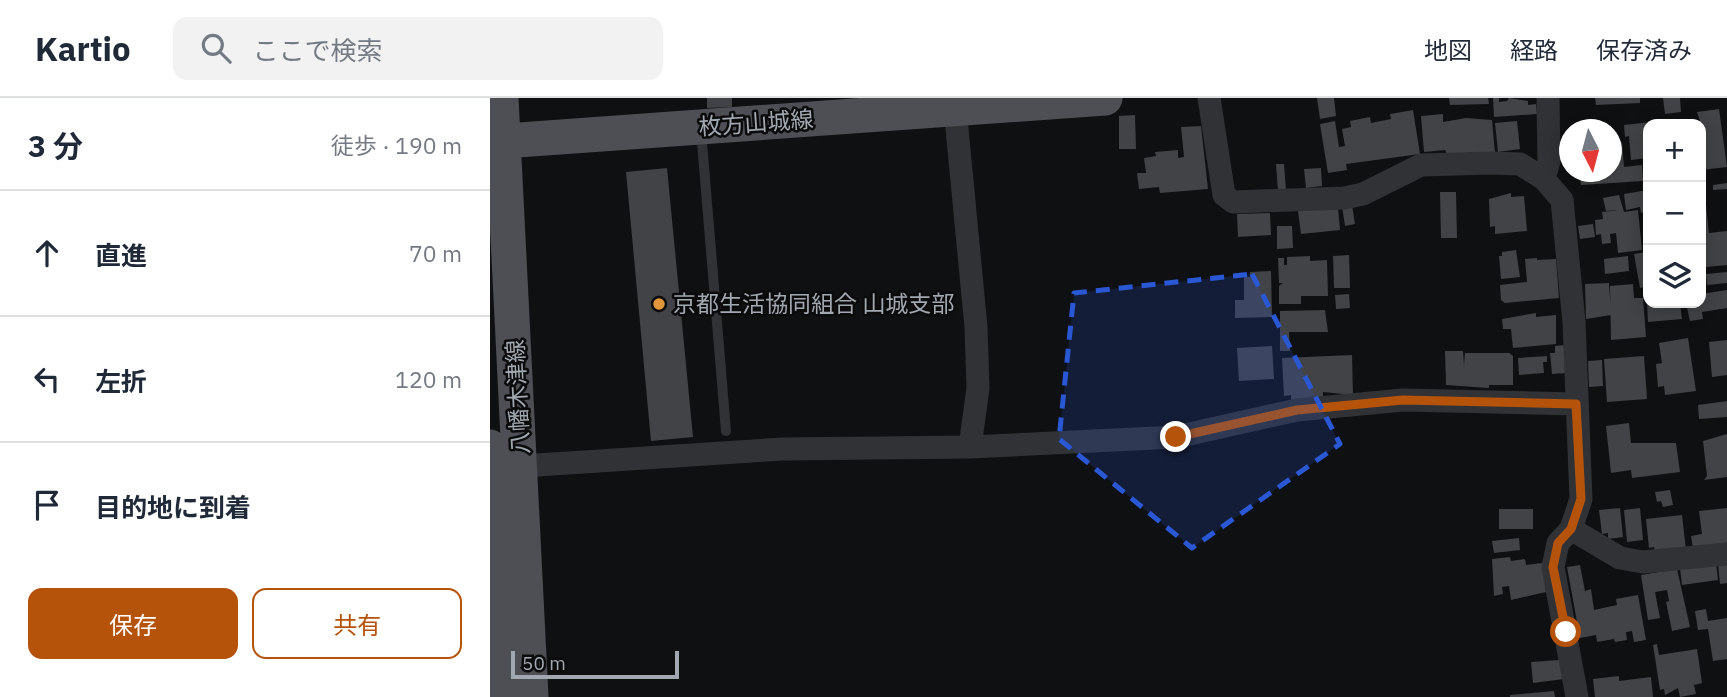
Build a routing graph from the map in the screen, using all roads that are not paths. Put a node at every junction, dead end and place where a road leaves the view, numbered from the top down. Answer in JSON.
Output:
{"nodes":[{"id":1,"x":501,"y":98,"type":"edge"},
{"id":2,"x":1105,"y":98,"type":"edge"},
{"id":3,"x":1209,"y":98,"type":"edge"},
{"id":4,"x":1548,"y":98,"type":"edge"},
{"id":5,"x":1016,"y":101,"type":"edge"},
{"id":6,"x":954,"y":108,"type":"junction"},
{"id":7,"x":701,"y":127,"type":"junction"},
{"id":8,"x":496,"y":141,"type":"edge"},
{"id":9,"x":1544,"y":179,"type":"junction"},
{"id":10,"x":1576,"y":404,"type":"junction"},
{"id":11,"x":726,"y":431,"type":"dead end"},
{"id":12,"x":490,"y":447,"type":"edge"},
{"id":13,"x":970,"y":447,"type":"junction"},
{"id":14,"x":501,"y":465,"type":"edge"},
{"id":15,"x":1571,"y":529,"type":"junction"},
{"id":16,"x":1727,"y":554,"type":"edge"},
{"id":17,"x":504,"y":697,"type":"edge"},
{"id":18,"x":531,"y":697,"type":"edge"},
{"id":19,"x":1577,"y":697,"type":"edge"}],
"edges":[{"from":1,"to":8,"type":"main road","name":"八幡木津線"},
{"from":2,"to":5,"type":"main road","name":"枚方山城線"},
{"from":3,"to":9,"type":"street"},
{"from":4,"to":9,"type":"street"},
{"from":5,"to":6,"type":"main road","name":"枚方山城線"},
{"from":6,"to":7,"type":"main road","name":"枚方山城線"},
{"from":6,"to":13,"type":"street"},
{"from":7,"to":8,"type":"main road","name":"枚方山城線"},
{"from":7,"to":11,"type":"lane"},
{"from":8,"to":14,"type":"main road","name":"八幡木津線"},
{"from":9,"to":10,"type":"street"},
{"from":10,"to":13,"type":"street"},
{"from":10,"to":15,"type":"street"},
{"from":12,"to":14,"type":"main road","name":"八幡木津線"},
{"from":13,"to":14,"type":"street"},
{"from":14,"to":17,"type":"main road","name":"八幡木津線"},
{"from":14,"to":18,"type":"main road","name":"八幡木津線"},
{"from":15,"to":16,"type":"street"},
{"from":15,"to":19,"type":"street"}]}
